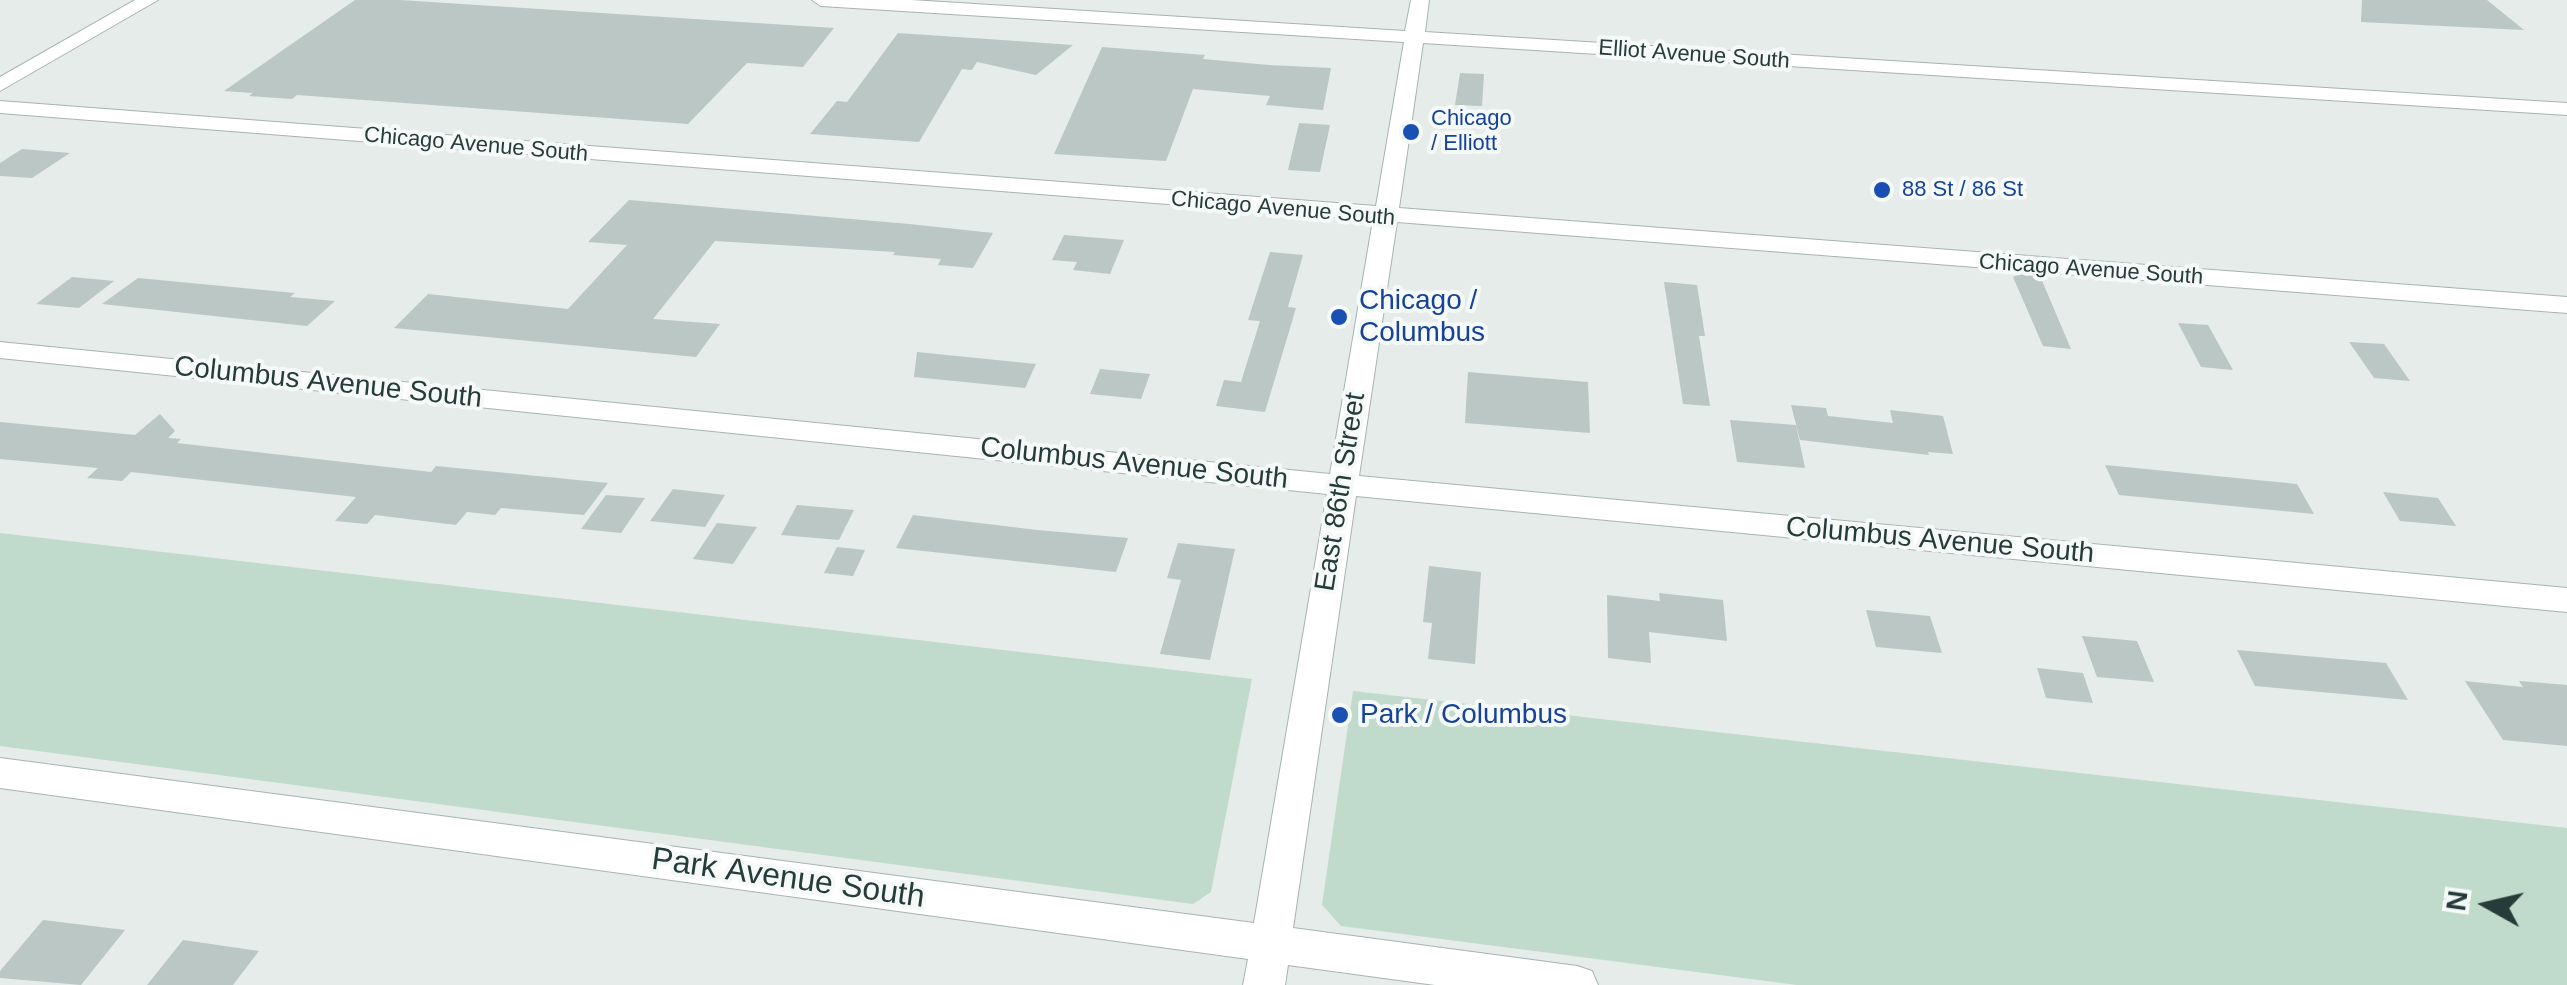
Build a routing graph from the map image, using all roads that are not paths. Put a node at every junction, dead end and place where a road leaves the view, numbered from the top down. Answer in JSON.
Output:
{"nodes":[{"id":1,"x":149,"y":0,"type":"edge"},
{"id":2,"x":820,"y":0,"type":"edge"},
{"id":3,"x":1420,"y":0,"type":"edge"},
{"id":4,"x":1414,"y":38,"type":"junction"},
{"id":5,"x":0,"y":86,"type":"edge"},
{"id":6,"x":0,"y":107,"type":"edge"},
{"id":7,"x":2567,"y":109,"type":"edge"},
{"id":8,"x":1385,"y":217,"type":"junction"},
{"id":9,"x":2567,"y":306,"type":"edge"},
{"id":10,"x":0,"y":350,"type":"edge"},
{"id":11,"x":1342,"y":485,"type":"junction"},
{"id":12,"x":2567,"y":600,"type":"edge"},
{"id":13,"x":0,"y":773,"type":"edge"},
{"id":14,"x":1270,"y":944,"type":"junction"},
{"id":15,"x":1264,"y":985,"type":"edge"},
{"id":16,"x":1576,"y":985,"type":"edge"}],
"edges":[{"from":1,"to":5,"type":"street"},
{"from":2,"to":4,"type":"street","name":"Elliot Avenue South"},
{"from":3,"to":4,"type":"street","name":"East 86th Street"},
{"from":4,"to":7,"type":"street","name":"Elliot Avenue South"},
{"from":4,"to":8,"type":"street","name":"East 86th Street"},
{"from":6,"to":8,"type":"street","name":"Chicago Avenue South"},
{"from":8,"to":9,"type":"street","name":"Chicago Avenue South"},
{"from":8,"to":11,"type":"street","name":"East 86th Street"},
{"from":10,"to":11,"type":"street","name":"Columbus Avenue South"},
{"from":11,"to":12,"type":"street","name":"Columbus Avenue South"},
{"from":11,"to":14,"type":"street","name":"East 86th Street"},
{"from":13,"to":14,"type":"street","name":"Park Avenue South"},
{"from":14,"to":15,"type":"street","name":"East 86th Street"},
{"from":14,"to":16,"type":"street","name":"Park Avenue South"}]}
